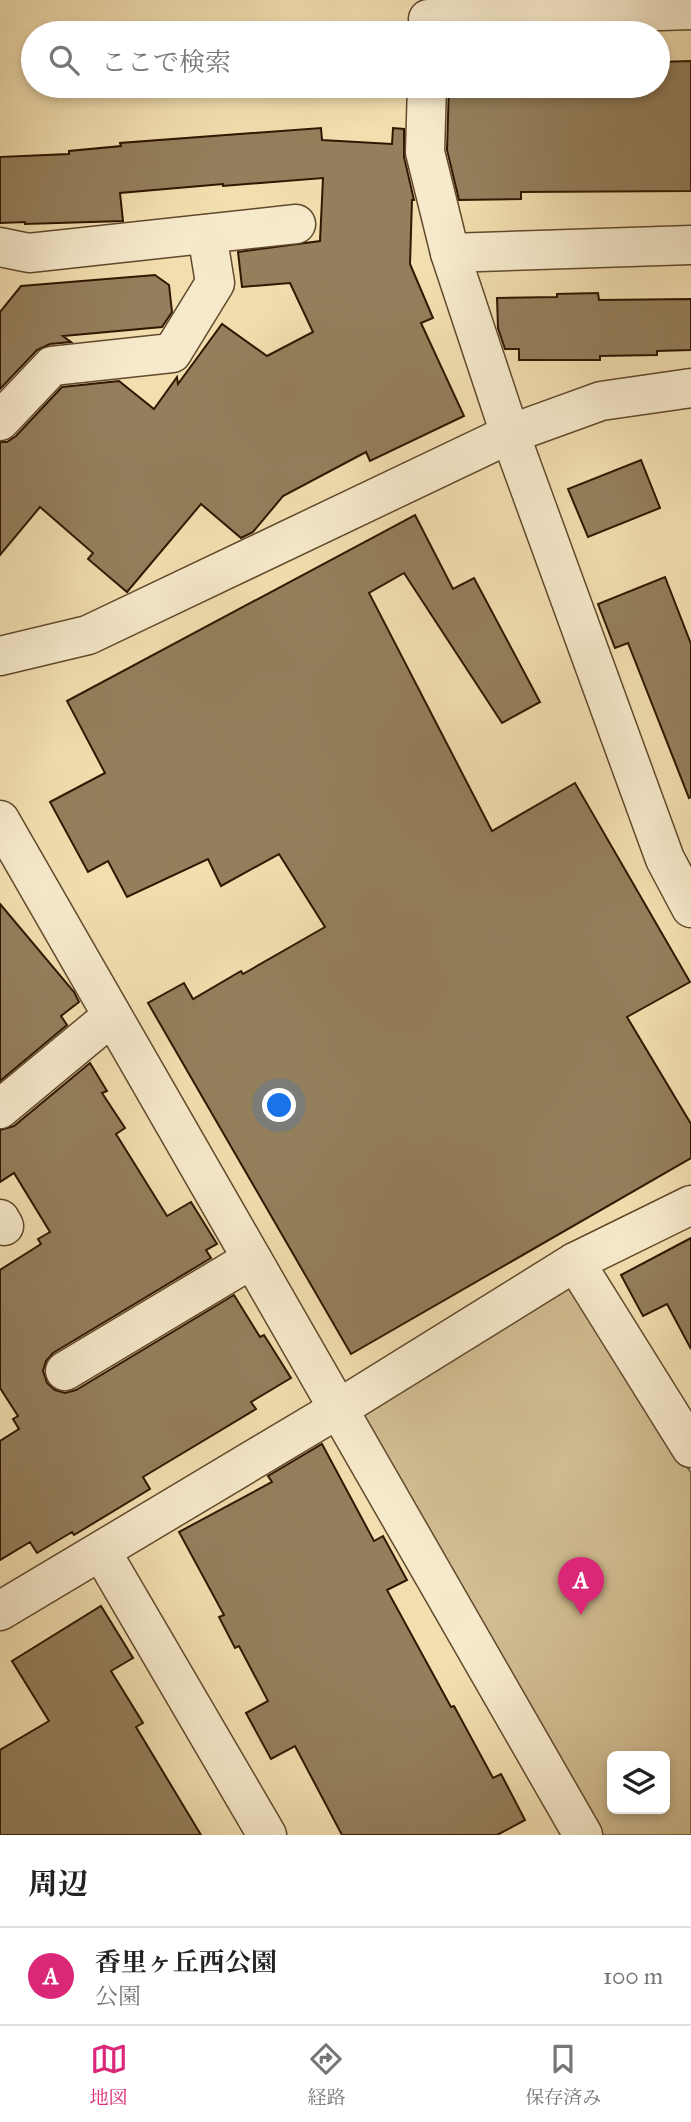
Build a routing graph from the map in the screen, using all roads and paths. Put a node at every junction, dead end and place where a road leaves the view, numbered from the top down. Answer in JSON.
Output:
{"nodes":[{"id":1,"x":691,"y":10,"type":"edge"},
{"id":2,"x":428,"y":17,"type":"edge"},
{"id":3,"x":427,"y":98,"type":"edge"},
{"id":4,"x":296,"y":224,"type":"dead end"},
{"id":5,"x":207,"y":234,"type":"junction"},
{"id":6,"x":691,"y":245,"type":"edge"},
{"id":7,"x":0,"y":247,"type":"edge"},
{"id":8,"x":450,"y":253,"type":"junction"},
{"id":9,"x":691,"y":388,"type":"edge"},
{"id":10,"x":0,"y":421,"type":"edge"},
{"id":11,"x":510,"y":434,"type":"junction"},
{"id":12,"x":0,"y":656,"type":"edge"},
{"id":13,"x":0,"y":820,"type":"edge"},
{"id":14,"x":691,"y":908,"type":"edge"},
{"id":15,"x":113,"y":1016,"type":"junction"},
{"id":16,"x":0,"y":1109,"type":"edge"},
{"id":17,"x":691,"y":1205,"type":"edge"},
{"id":18,"x":252,"y":1259,"type":"junction"},
{"id":19,"x":575,"y":1262,"type":"junction"},
{"id":20,"x":65,"y":1371,"type":"dead end"},
{"id":21,"x":338,"y":1409,"type":"junction"},
{"id":22,"x":691,"y":1448,"type":"edge"},
{"id":23,"x":101,"y":1551,"type":"junction"},
{"id":24,"x":0,"y":1611,"type":"edge"},
{"id":25,"x":267,"y":1835,"type":"edge"},
{"id":26,"x":583,"y":1835,"type":"edge"}],
"edges":[{"from":1,"to":2,"type":"street"},
{"from":3,"to":8,"type":"street"},
{"from":4,"to":5,"type":"street"},
{"from":5,"to":7,"type":"street"},
{"from":5,"to":10,"type":"street"},
{"from":6,"to":8,"type":"street"},
{"from":8,"to":11,"type":"street"},
{"from":9,"to":11,"type":"street"},
{"from":11,"to":12,"type":"street"},
{"from":11,"to":14,"type":"street"},
{"from":13,"to":15,"type":"street"},
{"from":15,"to":16,"type":"street"},
{"from":15,"to":18,"type":"street"},
{"from":17,"to":19,"type":"street"},
{"from":18,"to":20,"type":"street"},
{"from":18,"to":21,"type":"street"},
{"from":19,"to":21,"type":"street"},
{"from":19,"to":22,"type":"street"},
{"from":21,"to":23,"type":"street"},
{"from":21,"to":26,"type":"street"},
{"from":23,"to":24,"type":"street"},
{"from":23,"to":25,"type":"street"}]}
